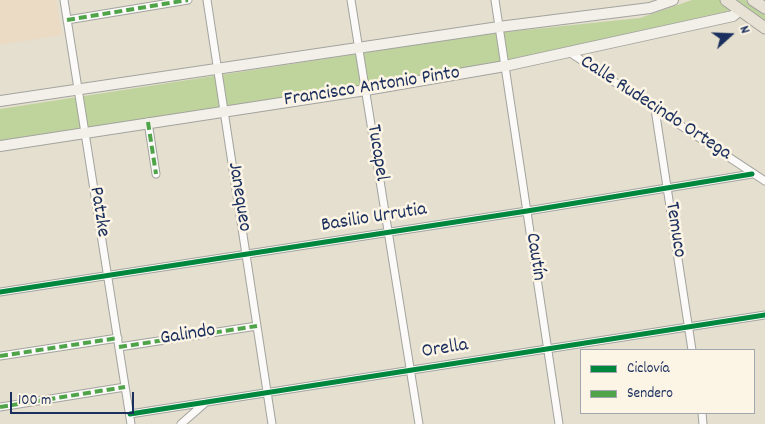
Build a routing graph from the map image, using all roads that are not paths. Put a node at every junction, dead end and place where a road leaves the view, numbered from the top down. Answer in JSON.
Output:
{"nodes":[{"id":1,"x":64,"y":0,"type":"edge"},
{"id":2,"x":188,"y":0,"type":"edge"},
{"id":3,"x":207,"y":0,"type":"edge"},
{"id":4,"x":351,"y":0,"type":"edge"},
{"id":5,"x":496,"y":0,"type":"edge"},
{"id":6,"x":673,"y":0,"type":"edge"},
{"id":7,"x":726,"y":0,"type":"edge"},
{"id":8,"x":754,"y":0,"type":"edge"},
{"id":9,"x":765,"y":8,"type":"edge"},
{"id":10,"x":740,"y":10,"type":"junction"},
{"id":11,"x":67,"y":20,"type":"junction"},
{"id":12,"x":499,"y":27,"type":"junction"},
{"id":13,"x":765,"y":28,"type":"edge"},
{"id":14,"x":359,"y":48,"type":"junction"},
{"id":15,"x":569,"y":52,"type":"junction"},
{"id":16,"x":506,"y":66,"type":"junction"},
{"id":17,"x":218,"y":69,"type":"junction"},
{"id":18,"x":78,"y":89,"type":"junction"},
{"id":19,"x":366,"y":90,"type":"junction"},
{"id":20,"x":0,"y":101,"type":"edge"},
{"id":21,"x":655,"y":109,"type":"junction"},
{"id":22,"x":224,"y":110,"type":"junction"},
{"id":23,"x":148,"y":122,"type":"junction"},
{"id":24,"x":85,"y":132,"type":"junction"},
{"id":25,"x":0,"y":146,"type":"edge"},
{"id":26,"x":156,"y":174,"type":"dead end"},
{"id":27,"x":752,"y":174,"type":"junction"},
{"id":28,"x":765,"y":181,"type":"edge"},
{"id":29,"x":667,"y":187,"type":"junction"},
{"id":30,"x":527,"y":211,"type":"junction"},
{"id":31,"x":388,"y":232,"type":"junction"},
{"id":32,"x":247,"y":253,"type":"junction"},
{"id":33,"x":108,"y":275,"type":"junction"},
{"id":34,"x":0,"y":292,"type":"edge"},
{"id":35,"x":765,"y":315,"type":"edge"},
{"id":36,"x":257,"y":326,"type":"junction"},
{"id":37,"x":688,"y":327,"type":"junction"},
{"id":38,"x":118,"y":338,"type":"junction"},
{"id":39,"x":119,"y":347,"type":"junction"},
{"id":40,"x":548,"y":349,"type":"junction"},
{"id":41,"x":692,"y":349,"type":"edge"},
{"id":42,"x":0,"y":356,"type":"edge"},
{"id":43,"x":410,"y":370,"type":"junction"},
{"id":44,"x":126,"y":386,"type":"junction"},
{"id":45,"x":267,"y":393,"type":"junction"},
{"id":46,"x":206,"y":402,"type":"junction"},
{"id":47,"x":0,"y":407,"type":"edge"},
{"id":48,"x":130,"y":414,"type":"junction"},
{"id":49,"x":131,"y":424,"type":"edge"},
{"id":50,"x":181,"y":424,"type":"edge"},
{"id":51,"x":272,"y":424,"type":"edge"},
{"id":52,"x":419,"y":424,"type":"edge"},
{"id":53,"x":559,"y":424,"type":"edge"}],
"edges":[{"from":1,"to":11,"type":"street","name":"Patzke"},
{"from":2,"to":11,"type":"street"},
{"from":3,"to":17,"type":"street","name":"Janequeo"},
{"from":4,"to":14,"type":"street","name":"Tucapel"},
{"from":5,"to":12,"type":"street","name":"Cautín"},
{"from":6,"to":12,"type":"main road","name":"Francisco Antonio Pinto"},
{"from":7,"to":10,"type":"main road"},
{"from":8,"to":9,"type":"main road"},
{"from":10,"to":13,"type":"main road"},
{"from":10,"to":15,"type":"main road","name":"Francisco Antonio Pinto"},
{"from":11,"to":18,"type":"street","name":"Patzke"},
{"from":12,"to":14,"type":"main road","name":"Francisco Antonio Pinto"},
{"from":12,"to":16,"type":"street","name":"Cautín"},
{"from":14,"to":17,"type":"main road","name":"Francisco Antonio Pinto"},
{"from":14,"to":19,"type":"street","name":"Tucapel"},
{"from":15,"to":16,"type":"main road","name":"Francisco Antonio Pinto"},
{"from":15,"to":21,"type":"street","name":"Calle Rudecindo Ortega"},
{"from":16,"to":19,"type":"main road","name":"Francisco Antonio Pinto"},
{"from":16,"to":30,"type":"street","name":"Cautín"},
{"from":17,"to":18,"type":"main road","name":"Francisco Antonio Pinto"},
{"from":17,"to":22,"type":"street","name":"Janequeo"},
{"from":18,"to":20,"type":"main road","name":"Francisco Antonio Pinto"},
{"from":18,"to":24,"type":"street","name":"Patzke"},
{"from":19,"to":22,"type":"main road","name":"Francisco Antonio Pinto"},
{"from":19,"to":31,"type":"street","name":"Tucapel"},
{"from":21,"to":27,"type":"street","name":"Calle Rudecindo Ortega"},
{"from":21,"to":29,"type":"street","name":"Temuco"},
{"from":22,"to":23,"type":"main road","name":"Francisco Antonio Pinto"},
{"from":22,"to":32,"type":"street","name":"Janequeo"},
{"from":23,"to":24,"type":"main road","name":"Francisco Antonio Pinto"},
{"from":23,"to":26,"type":"street"},
{"from":24,"to":25,"type":"main road","name":"Francisco Antonio Pinto"},
{"from":24,"to":33,"type":"street","name":"Patzke"},
{"from":27,"to":28,"type":"street","name":"Calle Rudecindo Ortega"},
{"from":27,"to":29,"type":"street","name":"Basilio Urrutia"},
{"from":29,"to":30,"type":"street","name":"Basilio Urrutia"},
{"from":29,"to":37,"type":"street","name":"Temuco"},
{"from":30,"to":31,"type":"street","name":"Basilio Urrutia"},
{"from":30,"to":40,"type":"street","name":"Cautín"},
{"from":31,"to":32,"type":"street","name":"Basilio Urrutia"},
{"from":31,"to":43,"type":"street","name":"Tucapel"},
{"from":32,"to":33,"type":"street","name":"Basilio Urrutia"},
{"from":32,"to":36,"type":"street","name":"Janequeo"},
{"from":33,"to":34,"type":"street","name":"Basilio Urrutia"},
{"from":33,"to":38,"type":"street","name":"Patzke"},
{"from":35,"to":37,"type":"street","name":"Orella"},
{"from":36,"to":39,"type":"street","name":"Galindo"},
{"from":36,"to":45,"type":"street","name":"Janequeo"},
{"from":37,"to":40,"type":"street","name":"Orella"},
{"from":37,"to":41,"type":"street","name":"Temuco"},
{"from":38,"to":39,"type":"street","name":"Patzke"},
{"from":38,"to":42,"type":"street"},
{"from":39,"to":44,"type":"street","name":"Patzke"},
{"from":40,"to":43,"type":"street","name":"Orella"},
{"from":40,"to":53,"type":"street","name":"Cautín"},
{"from":43,"to":45,"type":"street","name":"Orella"},
{"from":43,"to":52,"type":"street","name":"Tucapel"},
{"from":44,"to":47,"type":"street"},
{"from":44,"to":48,"type":"street","name":"Patzke"},
{"from":45,"to":46,"type":"street","name":"Orella"},
{"from":45,"to":51,"type":"street","name":"Janequeo"},
{"from":46,"to":48,"type":"street","name":"Orella"},
{"from":46,"to":50,"type":"street"},
{"from":48,"to":49,"type":"street","name":"Patzke"}]}
